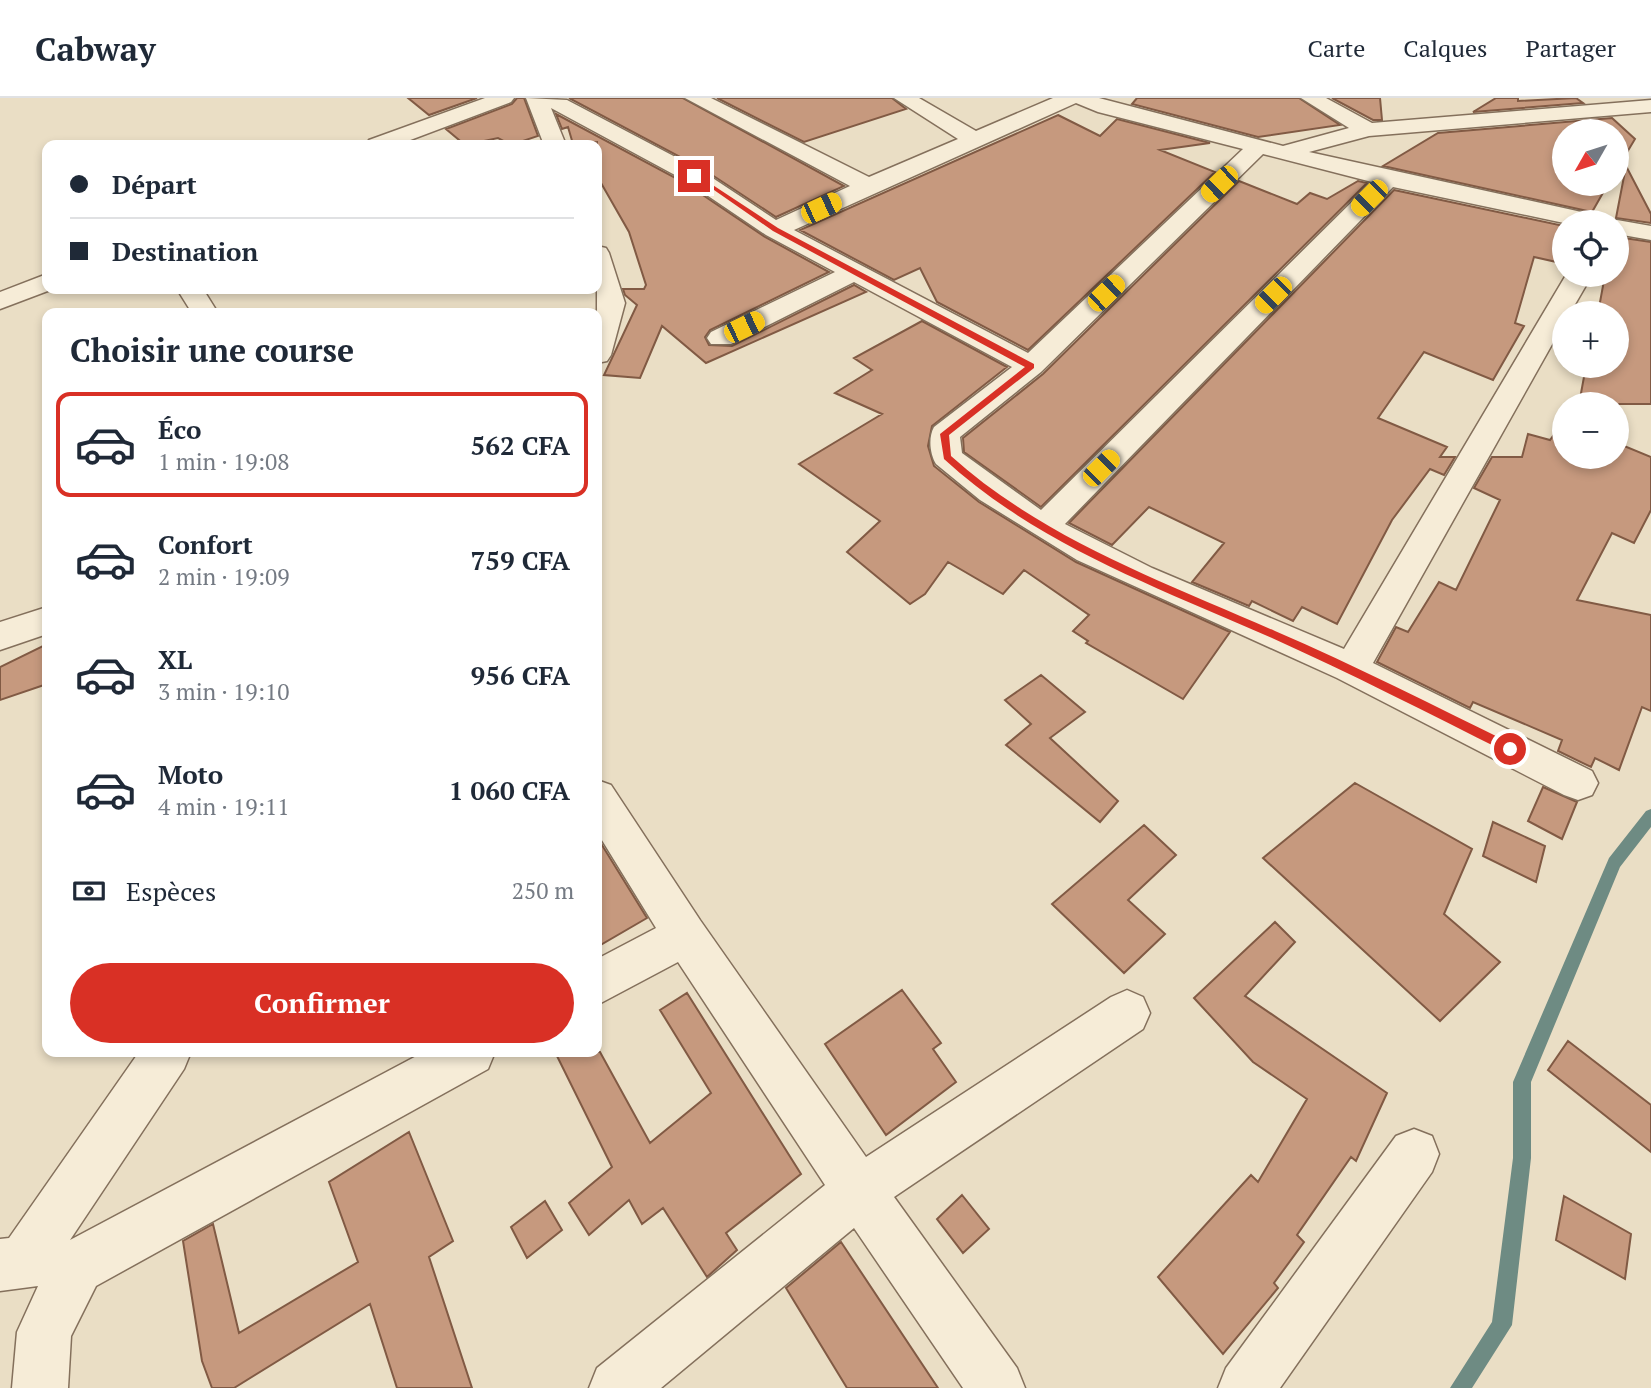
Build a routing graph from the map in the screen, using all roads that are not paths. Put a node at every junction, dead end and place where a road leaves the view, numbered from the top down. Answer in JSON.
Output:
{"nodes":[{"id":1,"x":504,"y":98,"type":"edge"},
{"id":2,"x":537,"y":98,"type":"edge"},
{"id":3,"x":695,"y":98,"type":"edge"},
{"id":4,"x":904,"y":98,"type":"edge"},
{"id":5,"x":1070,"y":98,"type":"edge"},
{"id":6,"x":1081,"y":98,"type":"edge"},
{"id":7,"x":1311,"y":98,"type":"edge"},
{"id":8,"x":1651,"y":106,"type":"edge"},
{"id":9,"x":1368,"y":130,"type":"junction"},
{"id":10,"x":973,"y":138,"type":"junction"},
{"id":11,"x":391,"y":140,"type":"edge"},
{"id":12,"x":553,"y":140,"type":"edge"},
{"id":13,"x":1268,"y":151,"type":"junction"},
{"id":14,"x":1388,"y":179,"type":"junction"},
{"id":15,"x":867,"y":186,"type":"junction"},
{"id":16,"x":1552,"y":213,"type":"edge"},
{"id":17,"x":1629,"y":229,"type":"edge"},
{"id":18,"x":775,"y":230,"type":"junction"},
{"id":19,"x":1651,"y":233,"type":"edge"},
{"id":20,"x":602,"y":270,"type":"edge"},
{"id":21,"x":855,"y":272,"type":"junction"},
{"id":22,"x":42,"y":284,"type":"edge"},
{"id":23,"x":1573,"y":287,"type":"edge"},
{"id":24,"x":0,"y":301,"type":"edge"},
{"id":25,"x":602,"y":338,"type":"edge"},
{"id":26,"x":721,"y":338,"type":"dead end"},
{"id":27,"x":1031,"y":366,"type":"junction"},
{"id":28,"x":1044,"y":526,"type":"junction"},
{"id":29,"x":42,"y":622,"type":"edge"},
{"id":30,"x":0,"y":636,"type":"edge"},
{"id":31,"x":1351,"y":669,"type":"junction"},
{"id":32,"x":1578,"y":783,"type":"dead end"},
{"id":33,"x":602,"y":805,"type":"edge"},
{"id":34,"x":685,"y":935,"type":"junction"},
{"id":35,"x":602,"y":980,"type":"edge"},
{"id":36,"x":1126,"y":1013,"type":"dead end"},
{"id":37,"x":163,"y":1057,"type":"edge"},
{"id":38,"x":462,"y":1057,"type":"edge"},
{"id":39,"x":1415,"y":1154,"type":"dead end"},
{"id":40,"x":859,"y":1191,"type":"junction"},
{"id":41,"x":12,"y":1264,"type":"edge"},
{"id":42,"x":77,"y":1266,"type":"junction"},
{"id":43,"x":40,"y":1388,"type":"edge"},
{"id":44,"x":617,"y":1388,"type":"edge"},
{"id":45,"x":997,"y":1388,"type":"edge"},
{"id":46,"x":1246,"y":1388,"type":"edge"}],
"edges":[{"from":1,"to":11,"type":"street"},
{"from":2,"to":12,"type":"street"},
{"from":2,"to":18,"type":"street"},
{"from":3,"to":15,"type":"street"},
{"from":4,"to":10,"type":"street"},
{"from":5,"to":10,"type":"street"},
{"from":6,"to":13,"type":"street"},
{"from":7,"to":9,"type":"street"},
{"from":8,"to":9,"type":"street"},
{"from":9,"to":13,"type":"street"},
{"from":10,"to":15,"type":"street"},
{"from":13,"to":14,"type":"street"},
{"from":13,"to":27,"type":"street"},
{"from":14,"to":16,"type":"street"},
{"from":14,"to":28,"type":"street"},
{"from":15,"to":18,"type":"street"},
{"from":17,"to":19,"type":"street"},
{"from":18,"to":21,"type":"street"},
{"from":20,"to":25,"type":"street"},
{"from":21,"to":26,"type":"street"},
{"from":21,"to":27,"type":"street"},
{"from":22,"to":24,"type":"street"},
{"from":23,"to":31,"type":"street"},
{"from":27,"to":28,"type":"street"},
{"from":28,"to":31,"type":"street"},
{"from":29,"to":30,"type":"street"},
{"from":31,"to":32,"type":"street"},
{"from":33,"to":34,"type":"street"},
{"from":34,"to":35,"type":"street"},
{"from":34,"to":40,"type":"street"},
{"from":36,"to":40,"type":"street"},
{"from":37,"to":41,"type":"street"},
{"from":38,"to":42,"type":"street"},
{"from":39,"to":46,"type":"street"},
{"from":40,"to":44,"type":"street"},
{"from":40,"to":45,"type":"street"},
{"from":41,"to":42,"type":"street"},
{"from":42,"to":43,"type":"street"}]}
